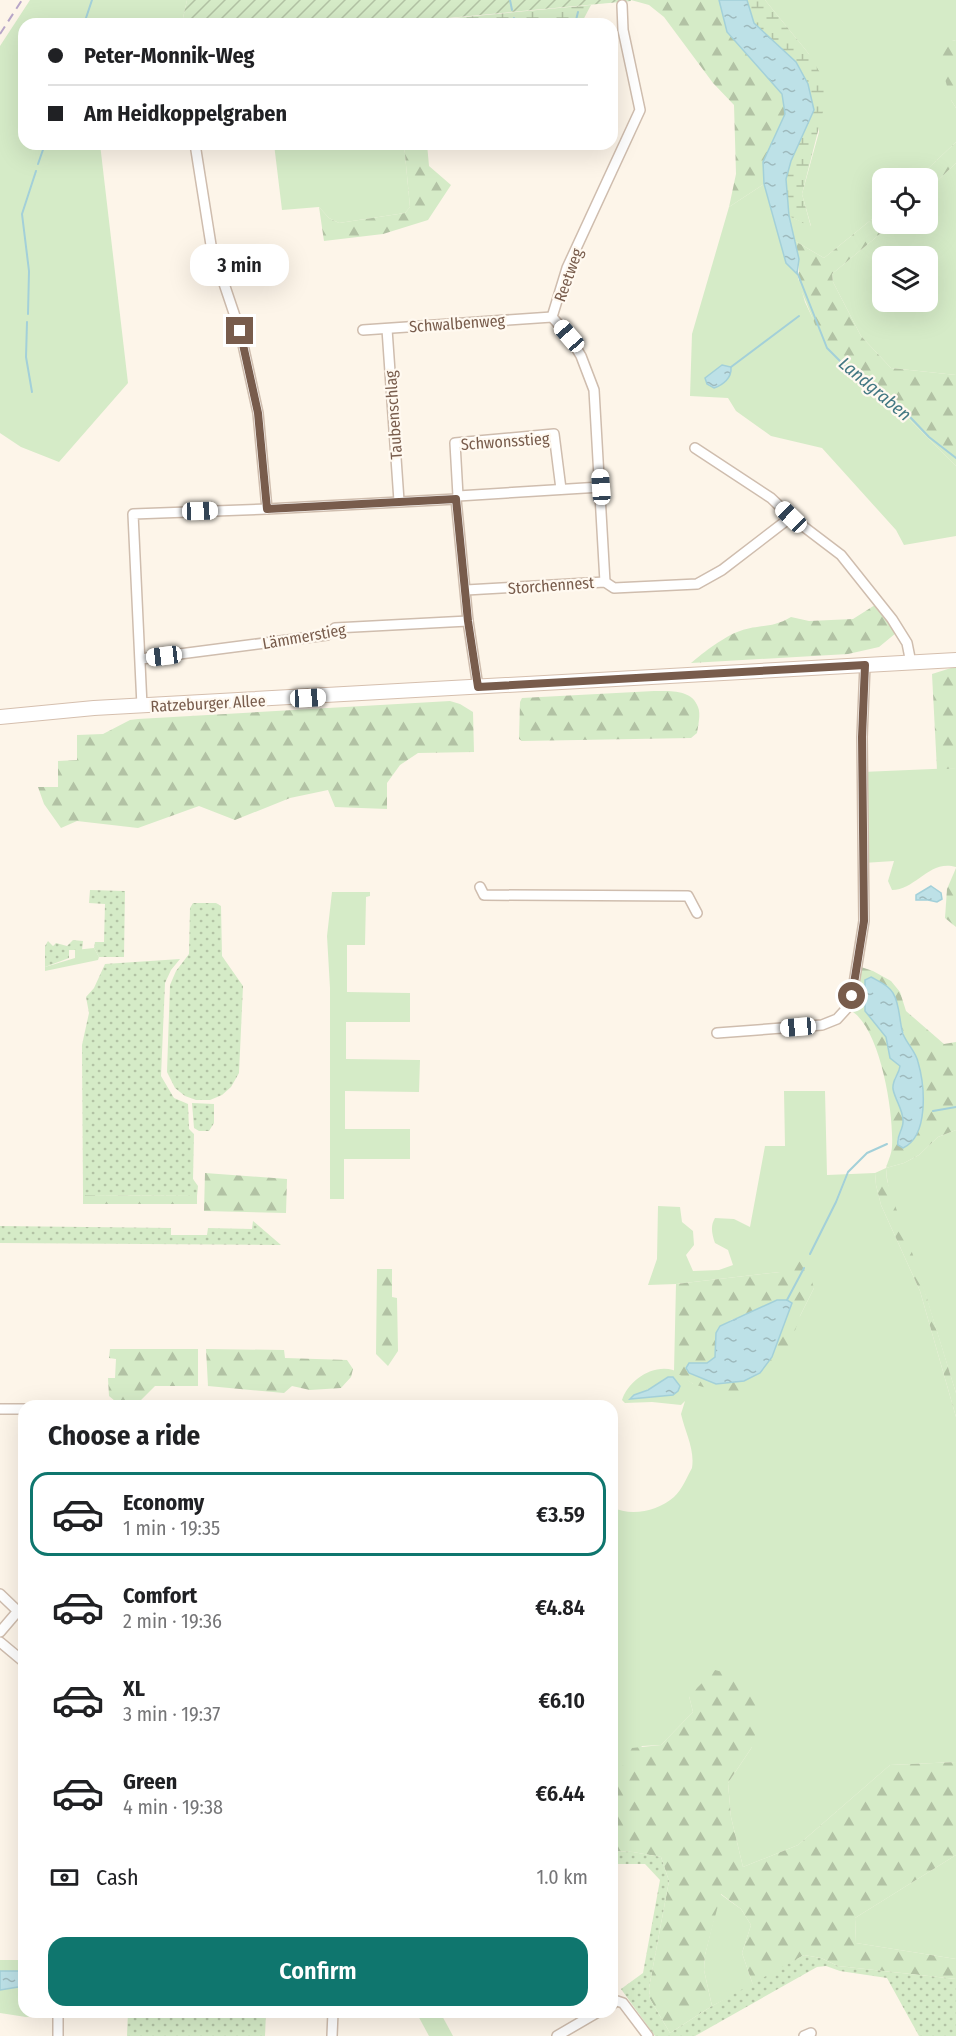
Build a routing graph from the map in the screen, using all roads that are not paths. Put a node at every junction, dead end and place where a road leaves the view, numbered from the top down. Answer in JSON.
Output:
{"nodes":[{"id":1,"x":622,"y":5,"type":"dead end"},
{"id":2,"x":196,"y":150,"type":"edge"},
{"id":3,"x":552,"y":317,"type":"junction"},
{"id":4,"x":387,"y":329,"type":"junction"},
{"id":5,"x":363,"y":330,"type":"dead end"},
{"id":6,"x":695,"y":448,"type":"dead end"},
{"id":7,"x":601,"y":487,"type":"junction"},
{"id":8,"x":561,"y":489,"type":"junction"},
{"id":9,"x":457,"y":497,"type":"junction"},
{"id":10,"x":399,"y":501,"type":"junction"},
{"id":11,"x":267,"y":509,"type":"junction"},
{"id":12,"x":791,"y":517,"type":"junction"},
{"id":13,"x":605,"y":582,"type":"junction"},
{"id":14,"x":466,"y":590,"type":"junction"},
{"id":15,"x":468,"y":621,"type":"junction"},
{"id":16,"x":141,"y":659,"type":"junction"},
{"id":17,"x":956,"y":660,"type":"edge"},
{"id":18,"x":911,"y":663,"type":"junction"},
{"id":19,"x":865,"y":665,"type":"junction"},
{"id":20,"x":478,"y":687,"type":"junction"},
{"id":21,"x":142,"y":706,"type":"junction"},
{"id":22,"x":0,"y":717,"type":"edge"},
{"id":23,"x":480,"y":887,"type":"dead end"},
{"id":24,"x":697,"y":913,"type":"dead end"},
{"id":25,"x":717,"y":1033,"type":"dead end"},
{"id":26,"x":18,"y":1408,"type":"edge"},
{"id":27,"x":0,"y":1409,"type":"edge"},
{"id":28,"x":0,"y":1594,"type":"edge"},
{"id":29,"x":18,"y":1611,"type":"edge"},
{"id":30,"x":18,"y":1617,"type":"edge"},
{"id":31,"x":0,"y":1632,"type":"edge"},
{"id":32,"x":0,"y":1641,"type":"edge"},
{"id":33,"x":18,"y":1657,"type":"edge"},
{"id":34,"x":618,"y":2001,"type":"edge"},
{"id":35,"x":58,"y":2018,"type":"edge"},
{"id":36,"x":333,"y":2018,"type":"edge"},
{"id":37,"x":587,"y":2018,"type":"edge"},
{"id":38,"x":58,"y":2036,"type":"edge"},
{"id":39,"x":332,"y":2036,"type":"edge"},
{"id":40,"x":557,"y":2036,"type":"edge"},
{"id":41,"x":648,"y":2036,"type":"edge"}],
"edges":[{"from":1,"to":3,"type":"street","name":"Reetweg"},
{"from":2,"to":11,"type":"street"},
{"from":3,"to":4,"type":"street","name":"Schwalbenweg"},
{"from":3,"to":7,"type":"street","name":"Reetweg"},
{"from":4,"to":5,"type":"street","name":"Schwalbenweg"},
{"from":4,"to":10,"type":"street","name":"Taubenschlag"},
{"from":6,"to":12,"type":"street"},
{"from":7,"to":8,"type":"street"},
{"from":7,"to":13,"type":"street","name":"Reetweg"},
{"from":8,"to":9,"type":"street"},
{"from":8,"to":9,"type":"street","name":"Schwonsstieg"},
{"from":9,"to":10,"type":"street"},
{"from":9,"to":14,"type":"street"},
{"from":10,"to":11,"type":"street"},
{"from":11,"to":16,"type":"street"},
{"from":12,"to":13,"type":"street","name":"Storchennest"},
{"from":12,"to":18,"type":"street"},
{"from":13,"to":14,"type":"street","name":"Storchennest"},
{"from":14,"to":15,"type":"street"},
{"from":15,"to":16,"type":"street","name":"Lämmerstieg"},
{"from":15,"to":20,"type":"street"},
{"from":16,"to":21,"type":"street"},
{"from":17,"to":18,"type":"main road","name":"Ratzeburger Allee"},
{"from":18,"to":19,"type":"main road","name":"Ratzeburger Allee"},
{"from":19,"to":20,"type":"main road","name":"Ratzeburger Allee"},
{"from":19,"to":25,"type":"street"},
{"from":20,"to":21,"type":"main road","name":"Ratzeburger Allee"},
{"from":21,"to":22,"type":"main road","name":"Ratzeburger Allee"},
{"from":23,"to":24,"type":"street"},
{"from":26,"to":27,"type":"street"},
{"from":28,"to":29,"type":"street"},
{"from":30,"to":31,"type":"street"},
{"from":32,"to":33,"type":"street"},
{"from":34,"to":41,"type":"street"},
{"from":35,"to":38,"type":"street"},
{"from":36,"to":39,"type":"street"},
{"from":37,"to":40,"type":"street"}]}
